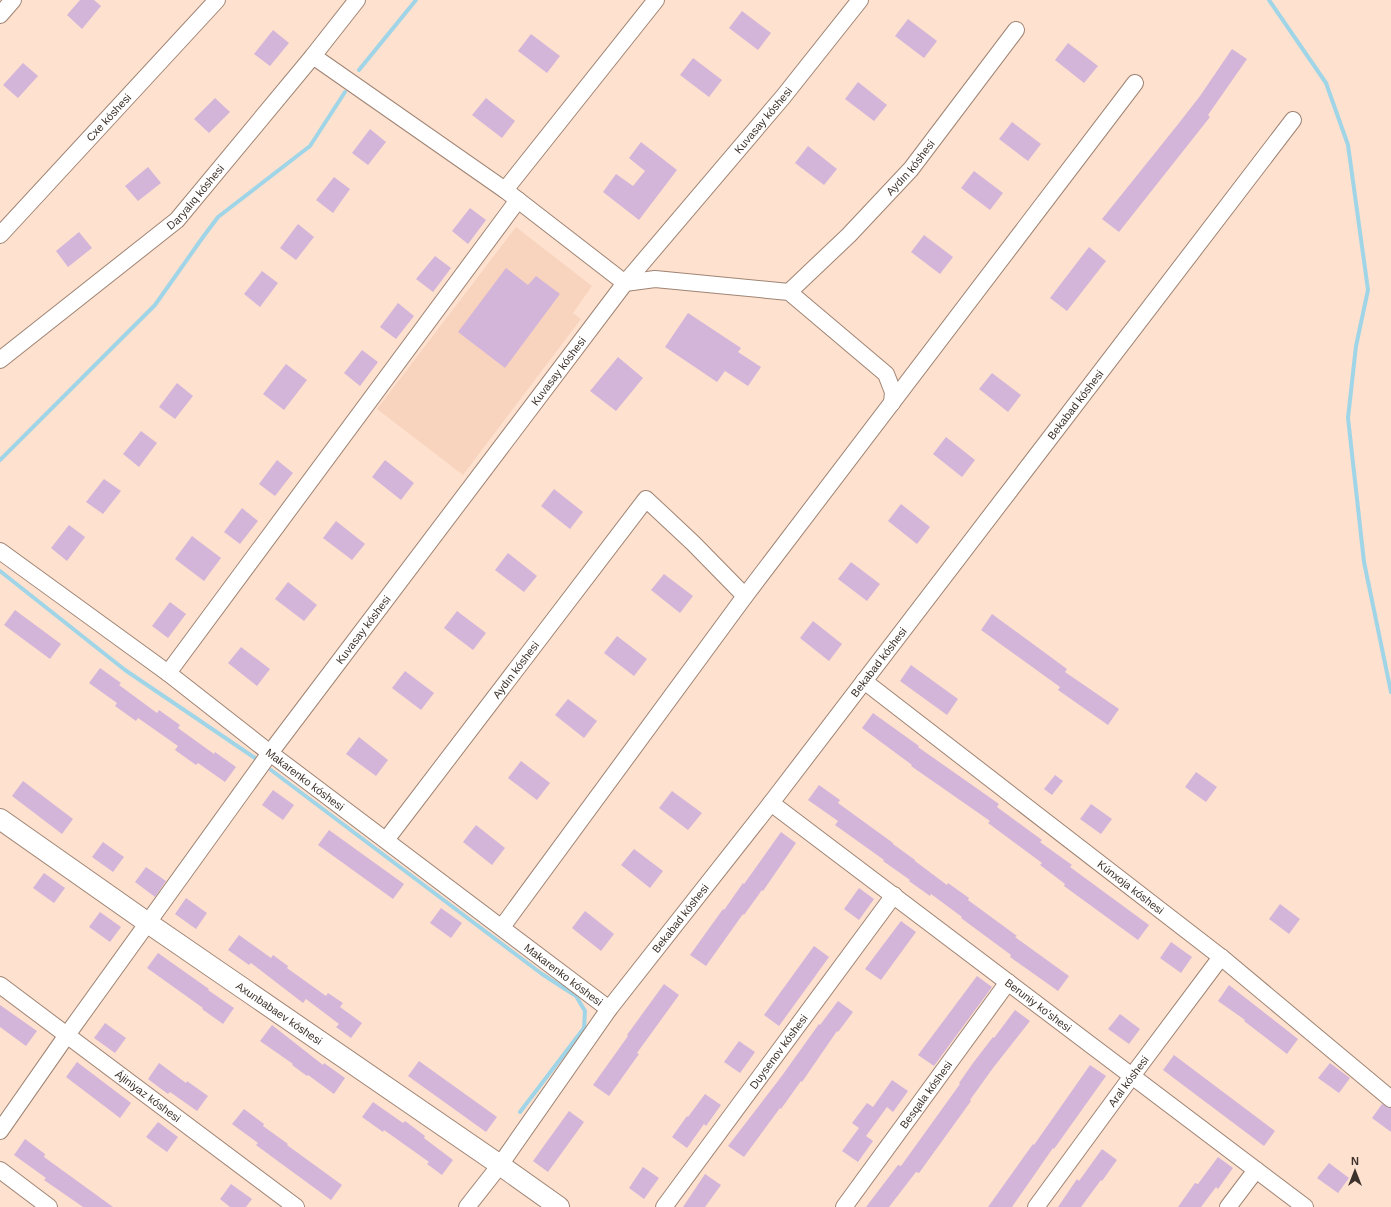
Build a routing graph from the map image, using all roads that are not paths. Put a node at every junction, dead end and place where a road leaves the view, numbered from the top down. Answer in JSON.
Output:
{"nodes":[{"id":1,"x":13,"y":0,"type":"edge"},
{"id":2,"x":217,"y":0,"type":"edge"},
{"id":3,"x":357,"y":0,"type":"edge"},
{"id":4,"x":656,"y":0,"type":"edge"},
{"id":5,"x":860,"y":0,"type":"edge"},
{"id":6,"x":0,"y":15,"type":"edge"},
{"id":7,"x":1016,"y":30,"type":"dead end"},
{"id":8,"x":313,"y":56,"type":"junction"},
{"id":9,"x":1135,"y":83,"type":"dead end"},
{"id":10,"x":1293,"y":120,"type":"dead end"},
{"id":11,"x":504,"y":190,"type":"junction"},
{"id":12,"x":518,"y":200,"type":"junction"},
{"id":13,"x":0,"y":235,"type":"edge"},
{"id":14,"x":625,"y":284,"type":"junction"},
{"id":15,"x":789,"y":292,"type":"junction"},
{"id":16,"x":0,"y":360,"type":"edge"},
{"id":17,"x":892,"y":403,"type":"junction"},
{"id":18,"x":0,"y":551,"type":"edge"},
{"id":19,"x":745,"y":596,"type":"junction"},
{"id":20,"x":168,"y":673,"type":"junction"},
{"id":21,"x":864,"y":682,"type":"junction"},
{"id":22,"x":270,"y":753,"type":"junction"},
{"id":23,"x":772,"y":803,"type":"junction"},
{"id":24,"x":0,"y":819,"type":"edge"},
{"id":25,"x":386,"y":840,"type":"junction"},
{"id":26,"x":894,"y":896,"type":"junction"},
{"id":27,"x":148,"y":924,"type":"junction"},
{"id":28,"x":502,"y":927,"type":"junction"},
{"id":29,"x":1221,"y":956,"type":"junction"},
{"id":30,"x":1008,"y":982,"type":"junction"},
{"id":31,"x":0,"y":985,"type":"edge"},
{"id":32,"x":610,"y":1009,"type":"junction"},
{"id":33,"x":67,"y":1035,"type":"junction"},
{"id":34,"x":1132,"y":1076,"type":"junction"},
{"id":35,"x":1391,"y":1099,"type":"edge"},
{"id":36,"x":0,"y":1131,"type":"edge"},
{"id":37,"x":500,"y":1165,"type":"junction"},
{"id":38,"x":0,"y":1170,"type":"edge"},
{"id":39,"x":1256,"y":1170,"type":"junction"},
{"id":40,"x":49,"y":1207,"type":"edge"},
{"id":41,"x":296,"y":1207,"type":"edge"},
{"id":42,"x":467,"y":1207,"type":"edge"},
{"id":43,"x":559,"y":1207,"type":"edge"},
{"id":44,"x":664,"y":1207,"type":"edge"},
{"id":45,"x":844,"y":1207,"type":"edge"},
{"id":46,"x":1036,"y":1207,"type":"edge"},
{"id":47,"x":1228,"y":1207,"type":"edge"},
{"id":48,"x":1305,"y":1207,"type":"edge"}],
"edges":[{"from":1,"to":6,"type":"street"},
{"from":2,"to":13,"type":"street","name":"Cxe kóshesi"},
{"from":3,"to":8,"type":"street","name":"Daryalıq kóshesi"},
{"from":4,"to":11,"type":"street"},
{"from":5,"to":14,"type":"street","name":"Kuvasay kóshesi"},
{"from":7,"to":15,"type":"street","name":"Aydın kóshesi"},
{"from":8,"to":11,"type":"street"},
{"from":8,"to":16,"type":"street","name":"Daryalıq kóshesi"},
{"from":9,"to":17,"type":"street"},
{"from":10,"to":21,"type":"street","name":"Bekabad kóshesi"},
{"from":11,"to":12,"type":"street"},
{"from":12,"to":14,"type":"street"},
{"from":12,"to":20,"type":"street"},
{"from":14,"to":15,"type":"street"},
{"from":14,"to":22,"type":"street","name":"Kuvasay kóshesi"},
{"from":15,"to":17,"type":"street"},
{"from":17,"to":19,"type":"street"},
{"from":18,"to":20,"type":"street","name":"Makarenko kóshesi"},
{"from":19,"to":25,"type":"street","name":"Aydın kóshesi"},
{"from":19,"to":28,"type":"street"},
{"from":20,"to":22,"type":"street","name":"Makarenko kóshesi"},
{"from":21,"to":23,"type":"street","name":"Bekabad kóshesi"},
{"from":21,"to":29,"type":"street","name":"Kúnxoja kóshesi"},
{"from":22,"to":25,"type":"street","name":"Makarenko kóshesi"},
{"from":22,"to":27,"type":"street","name":"Kuvasay kóshesi"},
{"from":23,"to":26,"type":"street","name":"Beruniy ko'shesi"},
{"from":23,"to":32,"type":"street","name":"Bekabad kóshesi"},
{"from":24,"to":27,"type":"street","name":"Axunbabaev kóshesi"},
{"from":25,"to":28,"type":"street","name":"Makarenko kóshesi"},
{"from":26,"to":30,"type":"street","name":"Beruniy ko'shesi"},
{"from":26,"to":44,"type":"street","name":"Duysenov kóshesi"},
{"from":27,"to":33,"type":"street","name":"Kuvasay kóshesi"},
{"from":27,"to":37,"type":"street","name":"Axunbabaev kóshesi"},
{"from":28,"to":32,"type":"street","name":"Makarenko kóshesi"},
{"from":29,"to":34,"type":"street","name":"Aral kóshesi"},
{"from":29,"to":35,"type":"street","name":"Kúnxoja kóshesi"},
{"from":30,"to":34,"type":"street","name":"Beruniy ko'shesi"},
{"from":30,"to":45,"type":"street","name":"Besqala kóshesi"},
{"from":31,"to":33,"type":"street","name":"Ájiniyaz kóshesi"},
{"from":32,"to":37,"type":"street","name":"Bekabad kóshesi"},
{"from":33,"to":36,"type":"street","name":"Kuvasay kóshesi"},
{"from":33,"to":41,"type":"street","name":"Ájiniyaz kóshesi"},
{"from":34,"to":39,"type":"street","name":"Beruniy ko'shesi"},
{"from":34,"to":46,"type":"street","name":"Aral kóshesi"},
{"from":37,"to":42,"type":"street","name":"Bekabad kóshesi"},
{"from":37,"to":43,"type":"street","name":"Axunbabaev kóshesi"},
{"from":38,"to":40,"type":"street"},
{"from":39,"to":47,"type":"street"},
{"from":39,"to":48,"type":"street","name":"Beruniy ko'shesi"}]}
